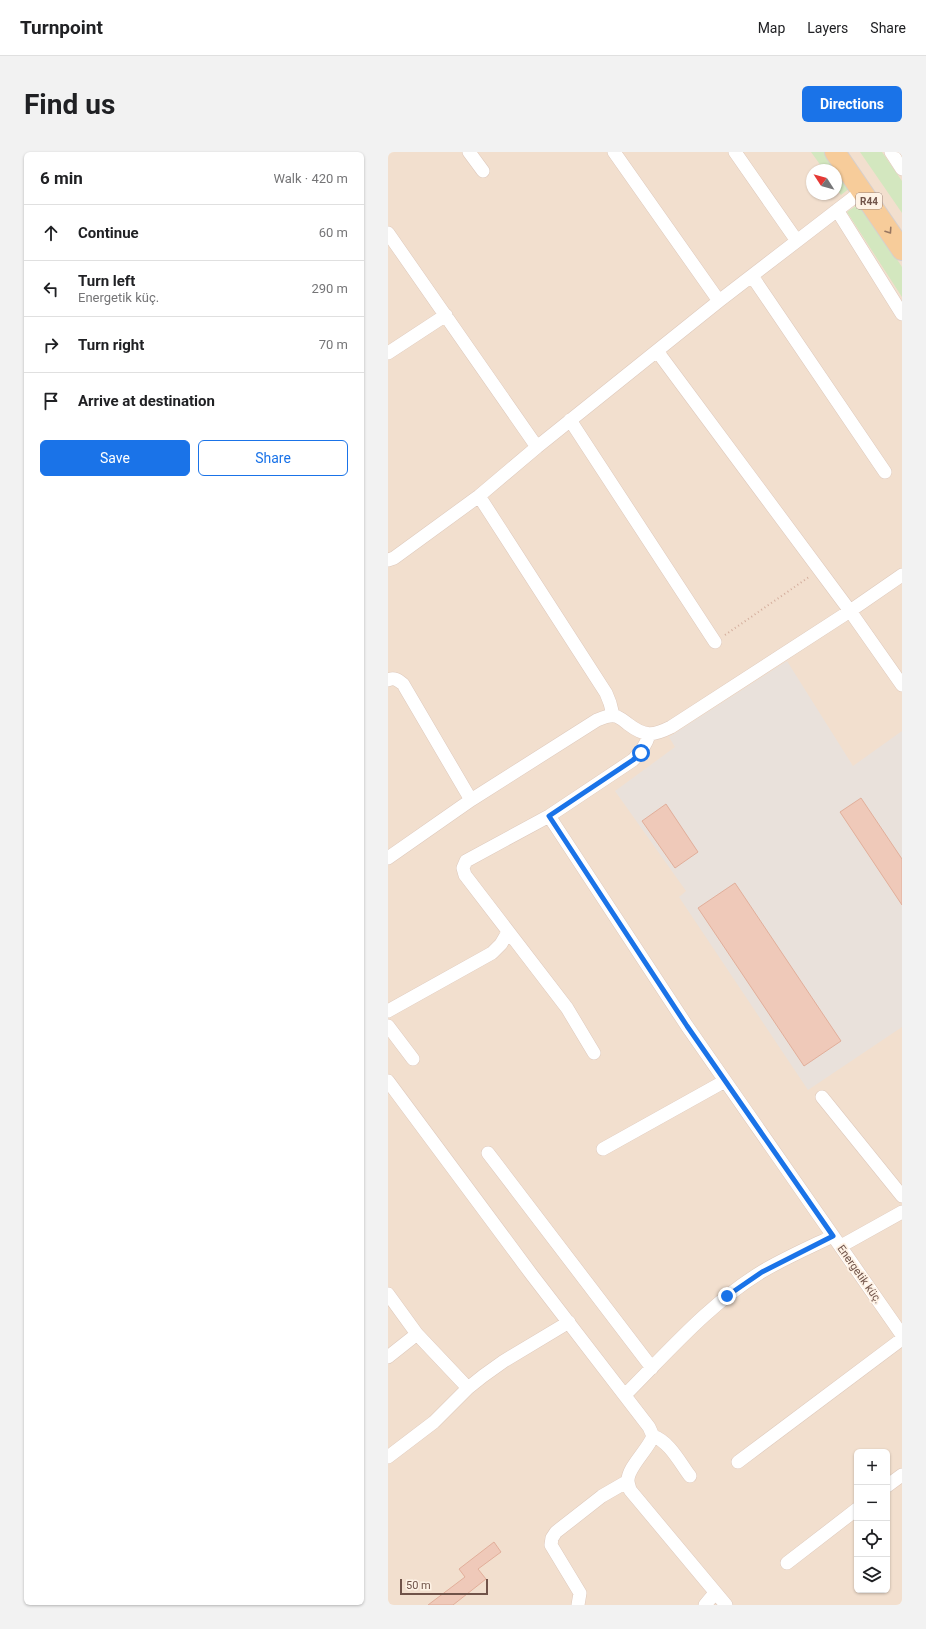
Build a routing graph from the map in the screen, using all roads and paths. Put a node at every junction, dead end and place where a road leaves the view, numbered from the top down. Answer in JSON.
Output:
{"nodes":[{"id":1,"x":469,"y":152,"type":"edge"},
{"id":2,"x":614,"y":152,"type":"edge"},
{"id":3,"x":735,"y":152,"type":"edge"},
{"id":4,"x":835,"y":152,"type":"edge"},
{"id":5,"x":851,"y":152,"type":"edge"},
{"id":6,"x":891,"y":152,"type":"edge"},
{"id":7,"x":902,"y":168,"type":"edge"},
{"id":8,"x":483,"y":171,"type":"dead end"},
{"id":9,"x":862,"y":190,"type":"junction"},
{"id":10,"x":837,"y":210,"type":"junction"},
{"id":11,"x":902,"y":226,"type":"edge"},
{"id":12,"x":388,"y":233,"type":"edge"},
{"id":13,"x":797,"y":241,"type":"junction"},
{"id":14,"x":902,"y":250,"type":"edge"},
{"id":15,"x":752,"y":276,"type":"junction"},
{"id":16,"x":719,"y":301,"type":"junction"},
{"id":17,"x":902,"y":314,"type":"edge"},
{"id":18,"x":446,"y":315,"type":"junction"},
{"id":19,"x":657,"y":352,"type":"junction"},
{"id":20,"x":388,"y":354,"type":"edge"},
{"id":21,"x":570,"y":420,"type":"junction"},
{"id":22,"x":537,"y":447,"type":"junction"},
{"id":23,"x":885,"y":472,"type":"dead end"},
{"id":24,"x":479,"y":496,"type":"junction"},
{"id":25,"x":388,"y":560,"type":"edge"},
{"id":26,"x":820,"y":570,"type":"junction"},
{"id":27,"x":900,"y":580,"type":"edge"},
{"id":28,"x":850,"y":611,"type":"junction"},
{"id":29,"x":715,"y":642,"type":"joint"},
{"id":30,"x":388,"y":680,"type":"edge"},
{"id":31,"x":902,"y":685,"type":"edge"},
{"id":32,"x":614,"y":715,"type":"junction"},
{"id":33,"x":649,"y":735,"type":"junction"},
{"id":34,"x":471,"y":800,"type":"junction"},
{"id":35,"x":549,"y":816,"type":"junction"},
{"id":36,"x":388,"y":858,"type":"edge"},
{"id":37,"x":508,"y":932,"type":"junction"},
{"id":38,"x":388,"y":1011,"type":"edge"},
{"id":39,"x":388,"y":1026,"type":"edge"},
{"id":40,"x":594,"y":1053,"type":"dead end"},
{"id":41,"x":413,"y":1059,"type":"dead end"},
{"id":42,"x":388,"y":1081,"type":"edge"},
{"id":43,"x":725,"y":1081,"type":"junction"},
{"id":44,"x":822,"y":1097,"type":"dead end"},
{"id":45,"x":603,"y":1149,"type":"dead end"},
{"id":46,"x":488,"y":1153,"type":"dead end"},
{"id":47,"x":902,"y":1196,"type":"edge"},
{"id":48,"x":902,"y":1212,"type":"edge"},
{"id":49,"x":837,"y":1241,"type":"junction"},
{"id":50,"x":388,"y":1294,"type":"edge"},
{"id":51,"x":569,"y":1322,"type":"junction"},
{"id":52,"x":417,"y":1334,"type":"junction"},
{"id":53,"x":902,"y":1335,"type":"edge"},
{"id":54,"x":902,"y":1339,"type":"edge"},
{"id":55,"x":388,"y":1356,"type":"edge"},
{"id":56,"x":652,"y":1368,"type":"junction"},
{"id":57,"x":468,"y":1388,"type":"junction"},
{"id":58,"x":625,"y":1395,"type":"junction"},
{"id":59,"x":653,"y":1436,"type":"junction"},
{"id":60,"x":388,"y":1457,"type":"edge"},
{"id":61,"x":738,"y":1462,"type":"dead end"},
{"id":62,"x":902,"y":1475,"type":"edge"},
{"id":63,"x":690,"y":1476,"type":"dead end"},
{"id":64,"x":628,"y":1481,"type":"junction"},
{"id":65,"x":888,"y":1485,"type":"edge"},
{"id":66,"x":854,"y":1511,"type":"edge"},
{"id":67,"x":787,"y":1563,"type":"dead end"},
{"id":68,"x":716,"y":1593,"type":"junction"},
{"id":69,"x":578,"y":1605,"type":"edge"},
{"id":70,"x":705,"y":1605,"type":"edge"},
{"id":71,"x":726,"y":1605,"type":"edge"}],
"edges":[{"from":1,"to":8,"type":"street"},
{"from":2,"to":16,"type":"street"},
{"from":3,"to":13,"type":"street"},
{"from":4,"to":9,"type":"main road","number":"R44"},
{"from":5,"to":11,"type":"main road","number":"R44"},
{"from":6,"to":7,"type":"street"},
{"from":9,"to":10,"type":"street"},
{"from":9,"to":14,"type":"main road","number":"R44","one_way":true},
{"from":10,"to":13,"type":"street"},
{"from":10,"to":17,"type":"street"},
{"from":12,"to":18,"type":"street"},
{"from":13,"to":15,"type":"street"},
{"from":15,"to":16,"type":"street"},
{"from":15,"to":23,"type":"street"},
{"from":16,"to":19,"type":"street"},
{"from":18,"to":20,"type":"street"},
{"from":18,"to":22,"type":"street"},
{"from":19,"to":21,"type":"street"},
{"from":19,"to":26,"type":"street"},
{"from":21,"to":22,"type":"street"},
{"from":21,"to":29,"type":"street"},
{"from":22,"to":24,"type":"street"},
{"from":24,"to":25,"type":"street"},
{"from":24,"to":32,"type":"street"},
{"from":26,"to":28,"type":"street"},
{"from":26,"to":29,"type":"path"},
{"from":27,"to":28,"type":"street"},
{"from":28,"to":31,"type":"street"},
{"from":28,"to":33,"type":"street"},
{"from":30,"to":34,"type":"street"},
{"from":32,"to":33,"type":"street"},
{"from":32,"to":34,"type":"street"},
{"from":33,"to":35,"type":"street"},
{"from":34,"to":36,"type":"street"},
{"from":35,"to":37,"type":"street"},
{"from":35,"to":43,"type":"street","name":"Energetik küç."},
{"from":37,"to":38,"type":"street"},
{"from":37,"to":40,"type":"street"},
{"from":39,"to":41,"type":"street"},
{"from":42,"to":51,"type":"street"},
{"from":43,"to":45,"type":"street"},
{"from":43,"to":49,"type":"street","name":"Energetik küç."},
{"from":44,"to":47,"type":"street"},
{"from":46,"to":56,"type":"street"},
{"from":48,"to":49,"type":"street"},
{"from":49,"to":53,"type":"street","name":"Energetik küç."},
{"from":49,"to":56,"type":"street"},
{"from":50,"to":52,"type":"street"},
{"from":51,"to":57,"type":"street"},
{"from":51,"to":58,"type":"street"},
{"from":52,"to":55,"type":"street"},
{"from":52,"to":57,"type":"street"},
{"from":54,"to":61,"type":"street"},
{"from":56,"to":58,"type":"street"},
{"from":57,"to":60,"type":"street"},
{"from":58,"to":59,"type":"street"},
{"from":59,"to":63,"type":"street"},
{"from":59,"to":64,"type":"street"},
{"from":62,"to":65,"type":"street"},
{"from":64,"to":68,"type":"street"},
{"from":64,"to":69,"type":"street"},
{"from":66,"to":67,"type":"street"},
{"from":68,"to":70,"type":"street"},
{"from":68,"to":71,"type":"street"}]}
